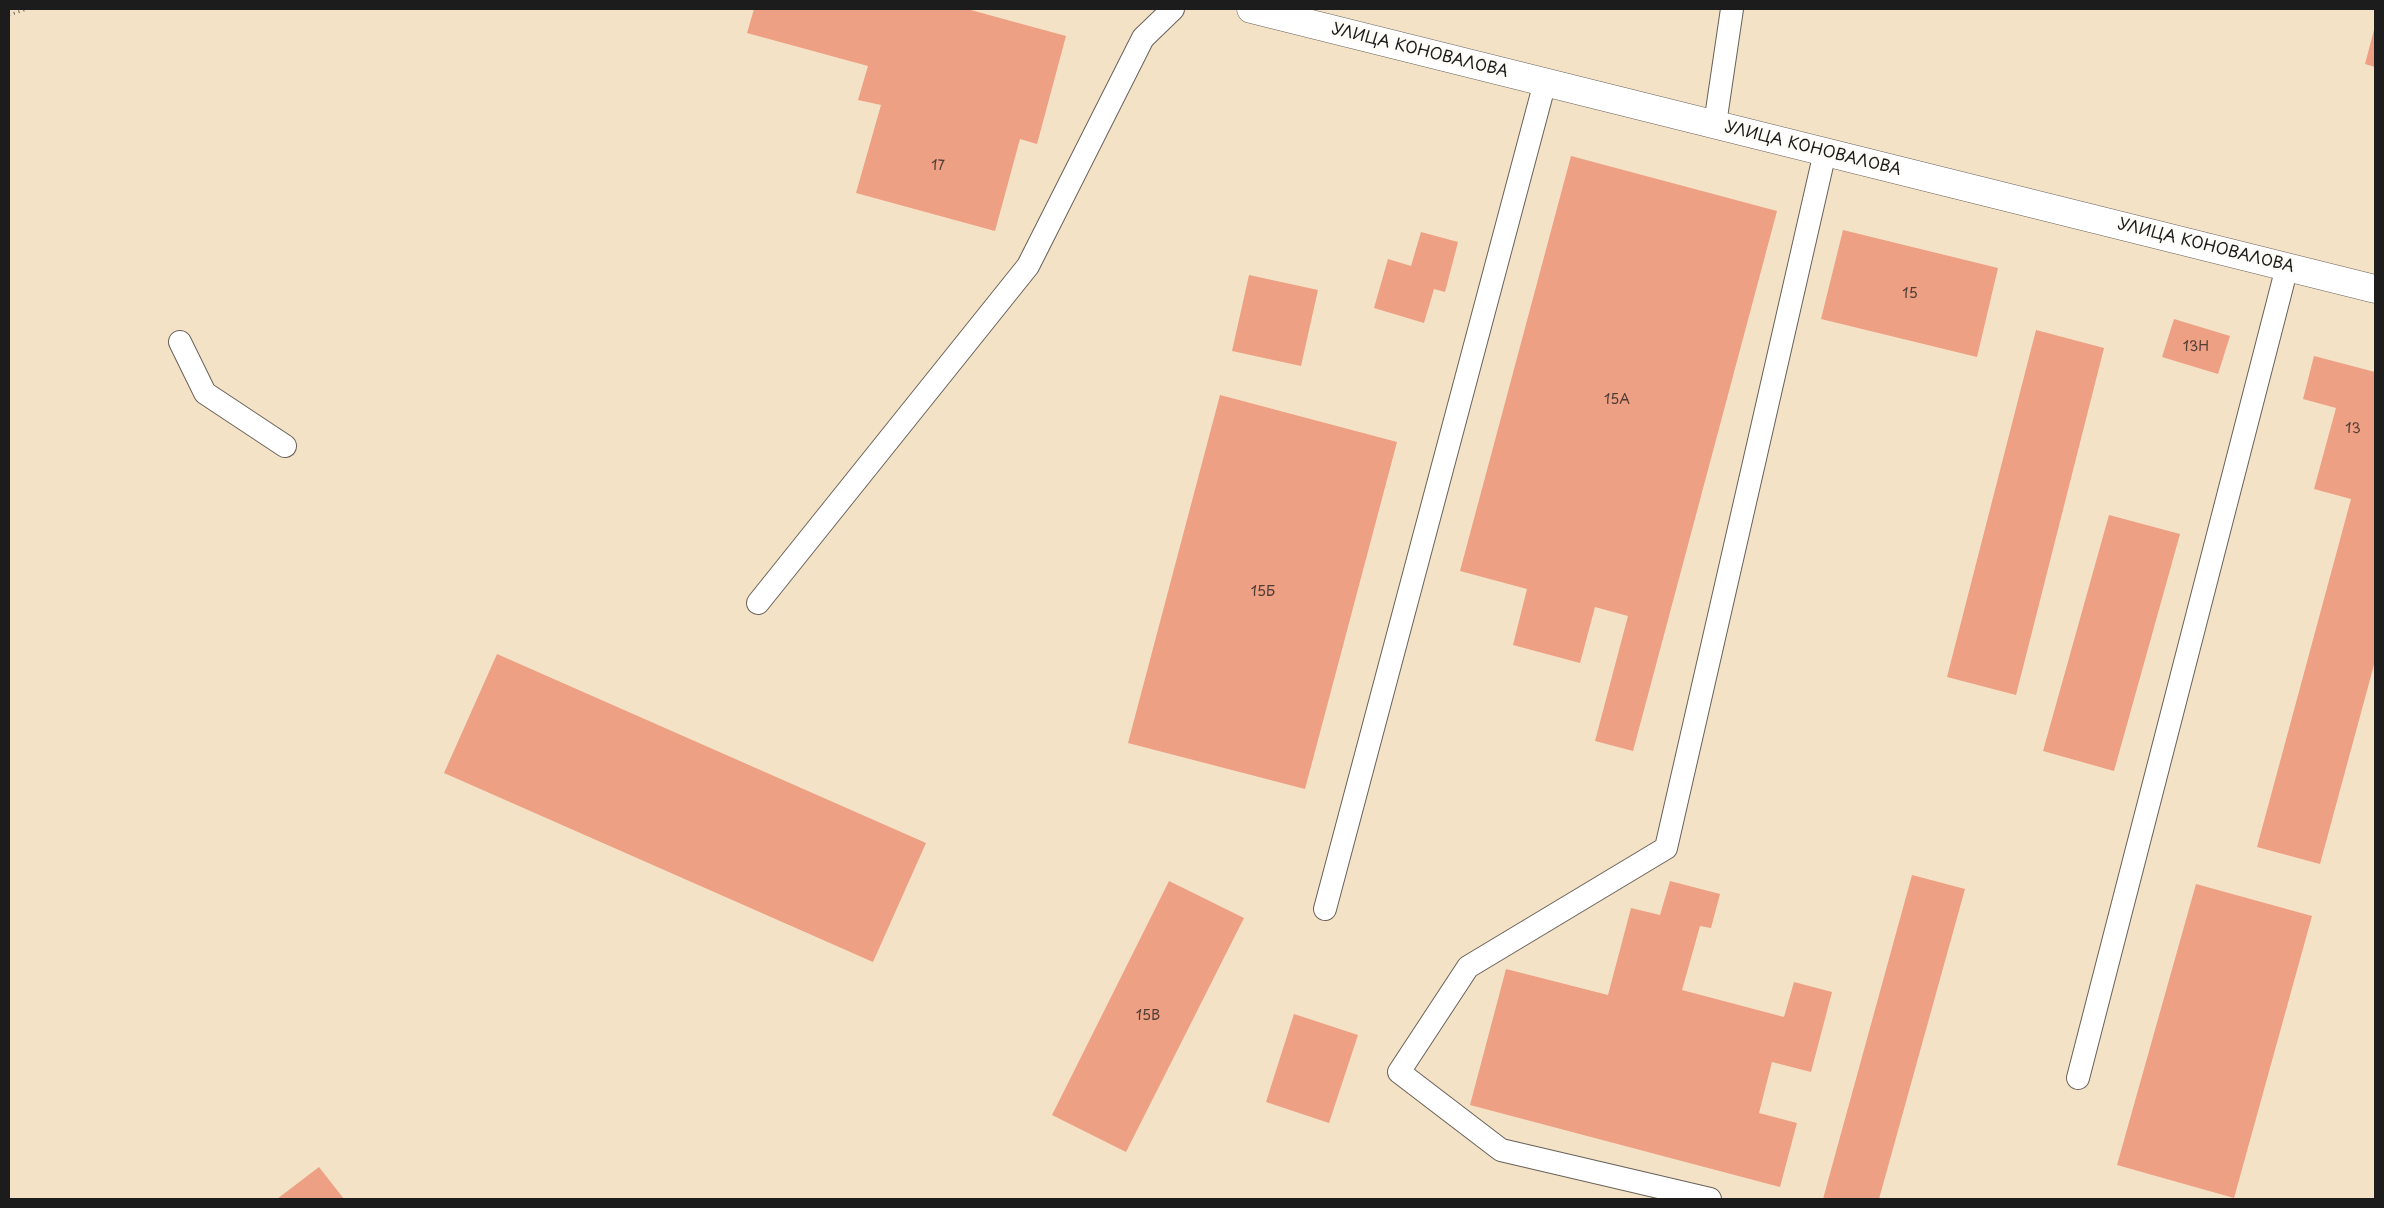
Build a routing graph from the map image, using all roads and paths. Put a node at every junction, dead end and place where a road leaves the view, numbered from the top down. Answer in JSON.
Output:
{"nodes":[{"id":1,"x":27,"y":9,"type":"edge"},
{"id":2,"x":1173,"y":9,"type":"edge"},
{"id":3,"x":1251,"y":9,"type":"edge"},
{"id":4,"x":1732,"y":9,"type":"edge"},
{"id":5,"x":9,"y":15,"type":"edge"},
{"id":6,"x":1545,"y":82,"type":"junction"},
{"id":7,"x":1715,"y":124,"type":"junction"},
{"id":8,"x":1825,"y":152,"type":"junction"},
{"id":9,"x":2287,"y":267,"type":"junction"},
{"id":10,"x":2375,"y":289,"type":"edge"},
{"id":11,"x":180,"y":342,"type":"dead end"},
{"id":12,"x":285,"y":446,"type":"dead end"},
{"id":13,"x":758,"y":603,"type":"dead end"},
{"id":14,"x":1325,"y":909,"type":"dead end"},
{"id":15,"x":2078,"y":1078,"type":"dead end"},
{"id":16,"x":1710,"y":1199,"type":"edge"}],
"edges":[{"from":1,"to":5,"type":"path"},
{"from":2,"to":13,"type":"lane"},
{"from":3,"to":6,"type":"street","name":"УЛИЦА КОНОВАЛОВА"},
{"from":4,"to":7,"type":"lane"},
{"from":6,"to":7,"type":"street","name":"УЛИЦА КОНОВАЛОВА"},
{"from":6,"to":14,"type":"lane"},
{"from":7,"to":8,"type":"street","name":"УЛИЦА КОНОВАЛОВА"},
{"from":8,"to":9,"type":"street","name":"УЛИЦА КОНОВАЛОВА"},
{"from":8,"to":16,"type":"lane"},
{"from":9,"to":10,"type":"street","name":"УЛИЦА КОНОВАЛОВА"},
{"from":9,"to":15,"type":"lane"},
{"from":11,"to":12,"type":"lane"}]}
